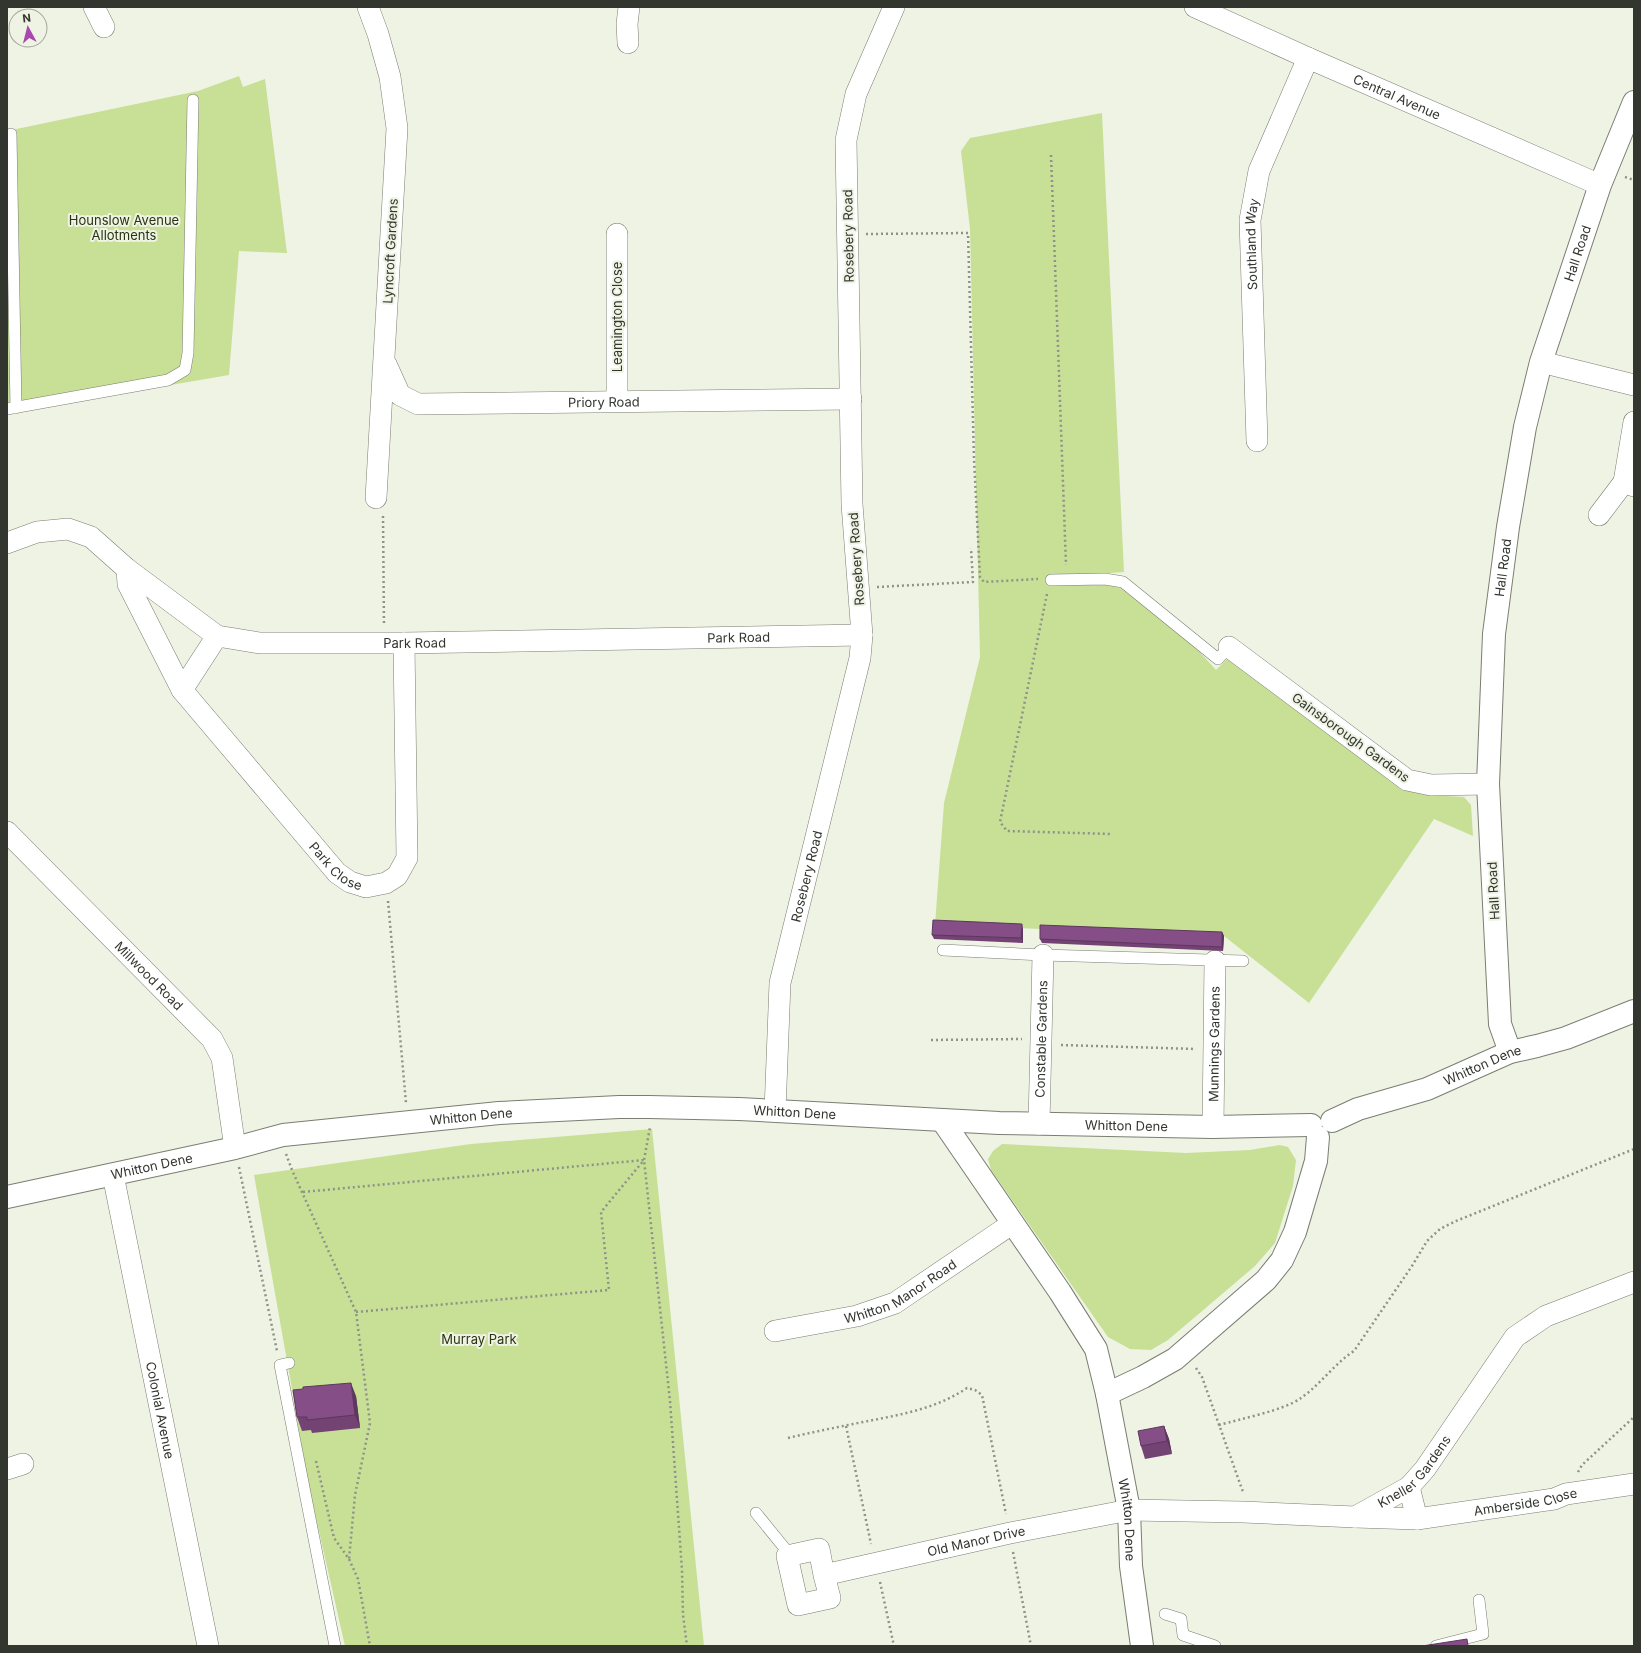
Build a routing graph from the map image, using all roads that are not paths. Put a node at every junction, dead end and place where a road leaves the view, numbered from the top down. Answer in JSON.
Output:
{"nodes":[{"id":1,"x":94,"y":7,"type":"edge"},
{"id":2,"x":368,"y":7,"type":"edge"},
{"id":3,"x":630,"y":7,"type":"edge"},
{"id":4,"x":894,"y":7,"type":"edge"},
{"id":5,"x":1195,"y":7,"type":"edge"},
{"id":6,"x":104,"y":27,"type":"dead end"},
{"id":7,"x":628,"y":43,"type":"dead end"},
{"id":8,"x":1308,"y":58,"type":"junction"},
{"id":9,"x":193,"y":100,"type":"dead end"},
{"id":10,"x":1634,"y":102,"type":"edge"},
{"id":11,"x":11,"y":134,"type":"dead end"},
{"id":12,"x":1600,"y":184,"type":"junction"},
{"id":13,"x":617,"y":234,"type":"dead end"},
{"id":14,"x":384,"y":357,"type":"junction"},
{"id":15,"x":1541,"y":362,"type":"junction"},
{"id":16,"x":1634,"y":384,"type":"edge"},
{"id":17,"x":851,"y":399,"type":"junction"},
{"id":18,"x":617,"y":401,"type":"junction"},
{"id":19,"x":12,"y":409,"type":"edge"},
{"id":20,"x":1634,"y":422,"type":"edge"},
{"id":21,"x":1257,"y":440,"type":"dead end"},
{"id":22,"x":1629,"y":484,"type":"edge"},
{"id":23,"x":376,"y":498,"type":"road end"},
{"id":24,"x":1599,"y":516,"type":"dead end"},
{"id":25,"x":7,"y":543,"type":"edge"},
{"id":26,"x":127,"y":569,"type":"junction"},
{"id":27,"x":1049,"y":585,"type":"road end"},
{"id":28,"x":217,"y":636,"type":"junction"},
{"id":29,"x":862,"y":636,"type":"junction"},
{"id":30,"x":394,"y":643,"type":"junction"},
{"id":31,"x":1229,"y":647,"type":"joint"},
{"id":32,"x":182,"y":690,"type":"junction"},
{"id":33,"x":1488,"y":784,"type":"junction"},
{"id":34,"x":7,"y":832,"type":"edge"},
{"id":35,"x":943,"y":950,"type":"dead end"},
{"id":36,"x":1043,"y":955,"type":"junction"},
{"id":37,"x":1215,"y":960,"type":"junction"},
{"id":38,"x":1243,"y":961,"type":"dead end"},
{"id":39,"x":1634,"y":1011,"type":"edge"},
{"id":40,"x":1510,"y":1052,"type":"junction"},
{"id":41,"x":775,"y":1111,"type":"junction"},
{"id":42,"x":942,"y":1120,"type":"junction"},
{"id":43,"x":1039,"y":1124,"type":"junction"},
{"id":44,"x":1213,"y":1127,"type":"junction"},
{"id":45,"x":1314,"y":1131,"type":"junction"},
{"id":46,"x":235,"y":1148,"type":"junction"},
{"id":47,"x":113,"y":1175,"type":"junction"},
{"id":48,"x":7,"y":1197,"type":"edge"},
{"id":49,"x":1013,"y":1223,"type":"junction"},
{"id":50,"x":1634,"y":1282,"type":"edge"},
{"id":51,"x":775,"y":1331,"type":"dead end"},
{"id":52,"x":285,"y":1364,"type":"road end"},
{"id":53,"x":1107,"y":1394,"type":"junction"},
{"id":54,"x":1634,"y":1484,"type":"edge"},
{"id":55,"x":1409,"y":1487,"type":"junction"},
{"id":56,"x":1129,"y":1510,"type":"junction"},
{"id":57,"x":756,"y":1513,"type":"dead end"},
{"id":58,"x":1355,"y":1517,"type":"junction"},
{"id":59,"x":1417,"y":1520,"type":"junction"},
{"id":60,"x":791,"y":1556,"type":"junction"},
{"id":61,"x":824,"y":1575,"type":"junction"},
{"id":62,"x":1479,"y":1600,"type":"dead end"},
{"id":63,"x":1165,"y":1614,"type":"dead end"},
{"id":64,"x":1183,"y":1640,"type":"edge"},
{"id":65,"x":208,"y":1646,"type":"edge"},
{"id":66,"x":335,"y":1646,"type":"edge"},
{"id":67,"x":1142,"y":1646,"type":"edge"},
{"id":68,"x":1215,"y":1646,"type":"edge"},
{"id":69,"x":1436,"y":1646,"type":"edge"}],
"edges":[{"from":1,"to":6,"type":"street"},
{"from":2,"to":14,"type":"street","name":"Lyncroft Gardens"},
{"from":3,"to":7,"type":"street"},
{"from":4,"to":17,"type":"street","name":"Rosebery Road"},
{"from":5,"to":8,"type":"street","name":"Central Avenue"},
{"from":8,"to":12,"type":"street","name":"Central Avenue"},
{"from":8,"to":21,"type":"street","name":"Southland Way"},
{"from":9,"to":19,"type":"lane"},
{"from":10,"to":12,"type":"street","name":"Hall Road"},
{"from":11,"to":19,"type":"lane"},
{"from":12,"to":15,"type":"street","name":"Hall Road"},
{"from":13,"to":18,"type":"street","name":"Leamington Close"},
{"from":14,"to":18,"type":"street","name":"Priory Road"},
{"from":14,"to":23,"type":"street","name":"Lyncroft Gardens"},
{"from":15,"to":16,"type":"street"},
{"from":15,"to":33,"type":"street","name":"Hall Road"},
{"from":17,"to":18,"type":"street","name":"Priory Road"},
{"from":17,"to":29,"type":"street","name":"Rosebery Road"},
{"from":20,"to":22,"type":"street"},
{"from":22,"to":24,"type":"street"},
{"from":25,"to":26,"type":"street","name":"Park Road"},
{"from":26,"to":28,"type":"street","name":"Park Road"},
{"from":26,"to":32,"type":"street","name":"Park Close"},
{"from":27,"to":31,"type":"lane"},
{"from":28,"to":30,"type":"street","name":"Park Road"},
{"from":28,"to":32,"type":"street"},
{"from":29,"to":30,"type":"street","name":"Park Road"},
{"from":29,"to":41,"type":"street","name":"Rosebery Road"},
{"from":30,"to":32,"type":"street","name":"Park Close"},
{"from":31,"to":33,"type":"street","name":"Gainsborough Gardens"},
{"from":33,"to":40,"type":"street","name":"Hall Road"},
{"from":34,"to":46,"type":"street","name":"Millwood Road"},
{"from":35,"to":36,"type":"lane"},
{"from":36,"to":37,"type":"lane"},
{"from":36,"to":43,"type":"street","name":"Constable Gardens"},
{"from":37,"to":38,"type":"lane"},
{"from":37,"to":44,"type":"street","name":"Munnings Gardens"},
{"from":39,"to":40,"type":"street","name":"Whitton Dene"},
{"from":40,"to":45,"type":"street","name":"Whitton Dene"},
{"from":41,"to":42,"type":"street","name":"Whitton Dene"},
{"from":41,"to":46,"type":"street","name":"Whitton Dene"},
{"from":42,"to":43,"type":"street","name":"Whitton Dene"},
{"from":42,"to":49,"type":"street","name":"Whitton Dene"},
{"from":43,"to":44,"type":"street","name":"Whitton Dene"},
{"from":44,"to":45,"type":"street","name":"Whitton Dene"},
{"from":45,"to":53,"type":"street"},
{"from":46,"to":47,"type":"street","name":"Whitton Dene"},
{"from":47,"to":48,"type":"street","name":"Whitton Dene"},
{"from":47,"to":65,"type":"street","name":"Colonial Avenue"},
{"from":49,"to":51,"type":"street","name":"Whitton Manor Road"},
{"from":49,"to":53,"type":"street","name":"Whitton Dene"},
{"from":50,"to":55,"type":"street","name":"Kneller Gardens"},
{"from":52,"to":66,"type":"lane"},
{"from":53,"to":56,"type":"street","name":"Whitton Dene"},
{"from":54,"to":59,"type":"street","name":"Amberside Close"},
{"from":55,"to":58,"type":"street","name":"Kneller Gardens"},
{"from":55,"to":59,"type":"street"},
{"from":56,"to":58,"type":"street"},
{"from":56,"to":61,"type":"street","name":"Old Manor Drive"},
{"from":56,"to":67,"type":"street","name":"Whitton Dene"},
{"from":57,"to":60,"type":"lane"},
{"from":58,"to":59,"type":"street","name":"Amberside Close"},
{"from":60,"to":61,"type":"street"},
{"from":60,"to":61,"type":"street"},
{"from":62,"to":69,"type":"lane"},
{"from":63,"to":64,"type":"lane"},
{"from":64,"to":68,"type":"lane"}]}
